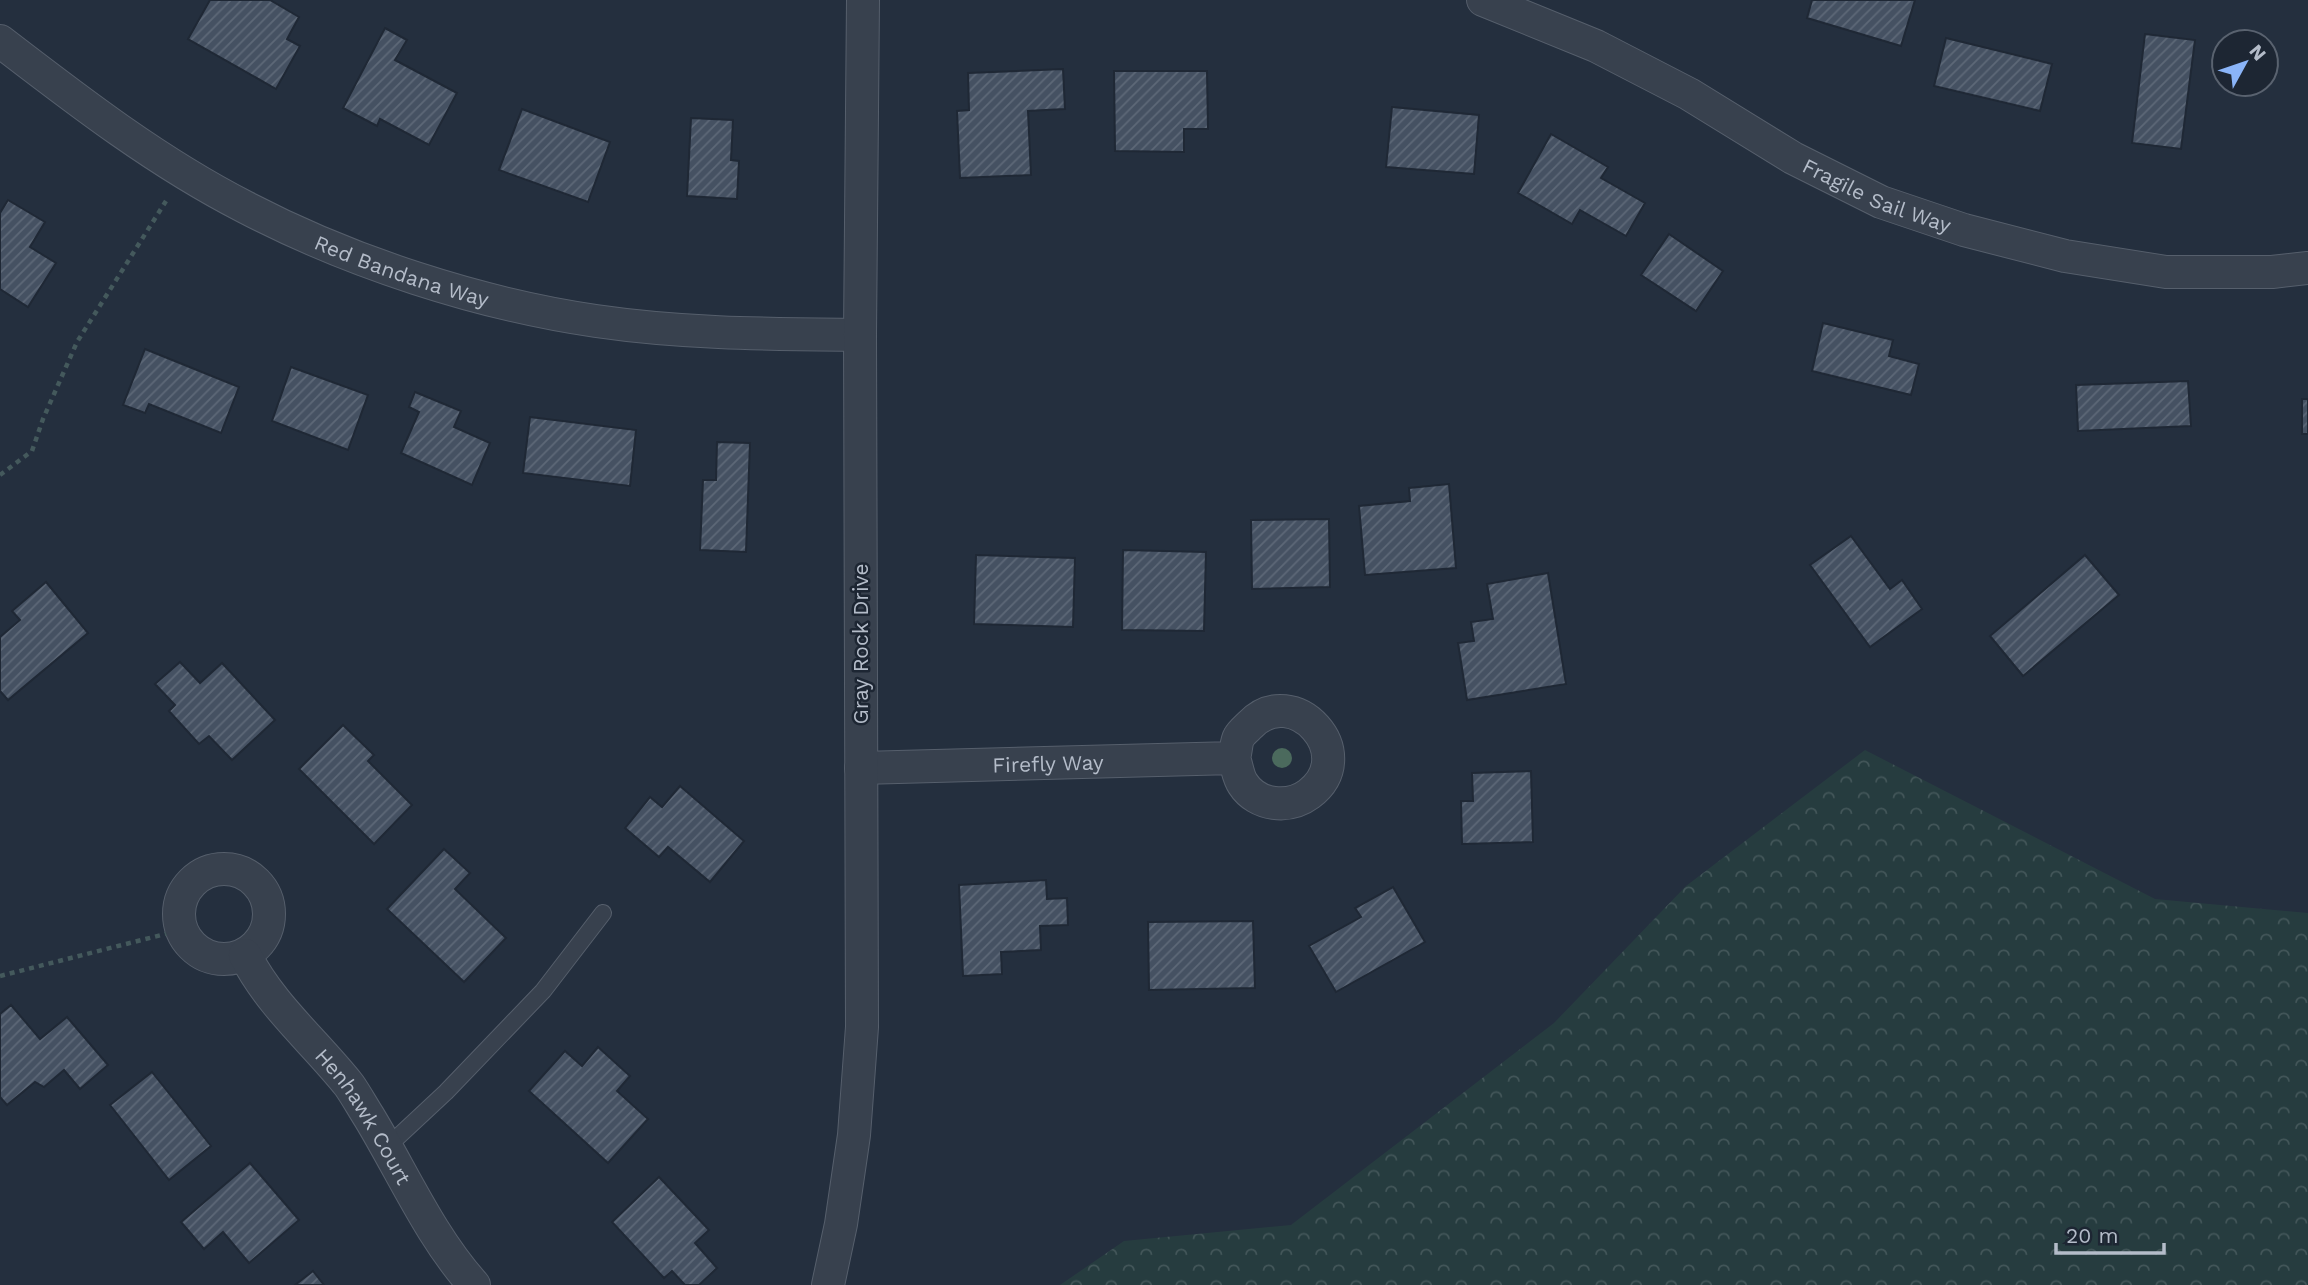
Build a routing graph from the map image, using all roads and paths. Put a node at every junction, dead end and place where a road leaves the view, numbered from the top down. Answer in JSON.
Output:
{"nodes":[{"id":1,"x":863,"y":0,"type":"edge"},
{"id":2,"x":1483,"y":0,"type":"edge"},
{"id":3,"x":0,"y":41,"type":"edge"},
{"id":4,"x":184,"y":172,"type":"junction"},
{"id":5,"x":2308,"y":268,"type":"edge"},
{"id":6,"x":860,"y":335,"type":"junction"},
{"id":7,"x":0,"y":475,"type":"edge"},
{"id":8,"x":1234,"y":758,"type":"dead end"},
{"id":9,"x":861,"y":768,"type":"junction"},
{"id":10,"x":603,"y":913,"type":"dead end"},
{"id":11,"x":181,"y":930,"type":"junction"},
{"id":12,"x":245,"y":955,"type":"junction"},
{"id":13,"x":0,"y":976,"type":"edge"},
{"id":14,"x":387,"y":1147,"type":"junction"},
{"id":15,"x":474,"y":1285,"type":"edge"},
{"id":16,"x":828,"y":1285,"type":"edge"}],
"edges":[{"from":1,"to":6,"type":"street","name":"Gray Rock Drive"},
{"from":2,"to":5,"type":"street","name":"Fragile Sail Way"},
{"from":3,"to":4,"type":"street","name":"Red Bandana Way"},
{"from":4,"to":6,"type":"street","name":"Red Bandana Way"},
{"from":4,"to":7,"type":"path"},
{"from":6,"to":9,"type":"street","name":"Gray Rock Drive"},
{"from":8,"to":9,"type":"street","name":"Firefly Way"},
{"from":9,"to":16,"type":"street","name":"Gray Rock Drive"},
{"from":10,"to":14,"type":"lane"},
{"from":11,"to":12,"type":"street"},
{"from":11,"to":12,"type":"street"},
{"from":11,"to":13,"type":"path"},
{"from":12,"to":14,"type":"street","name":"Henhawk Court"},
{"from":14,"to":15,"type":"street","name":"Henhawk Court"}]}
